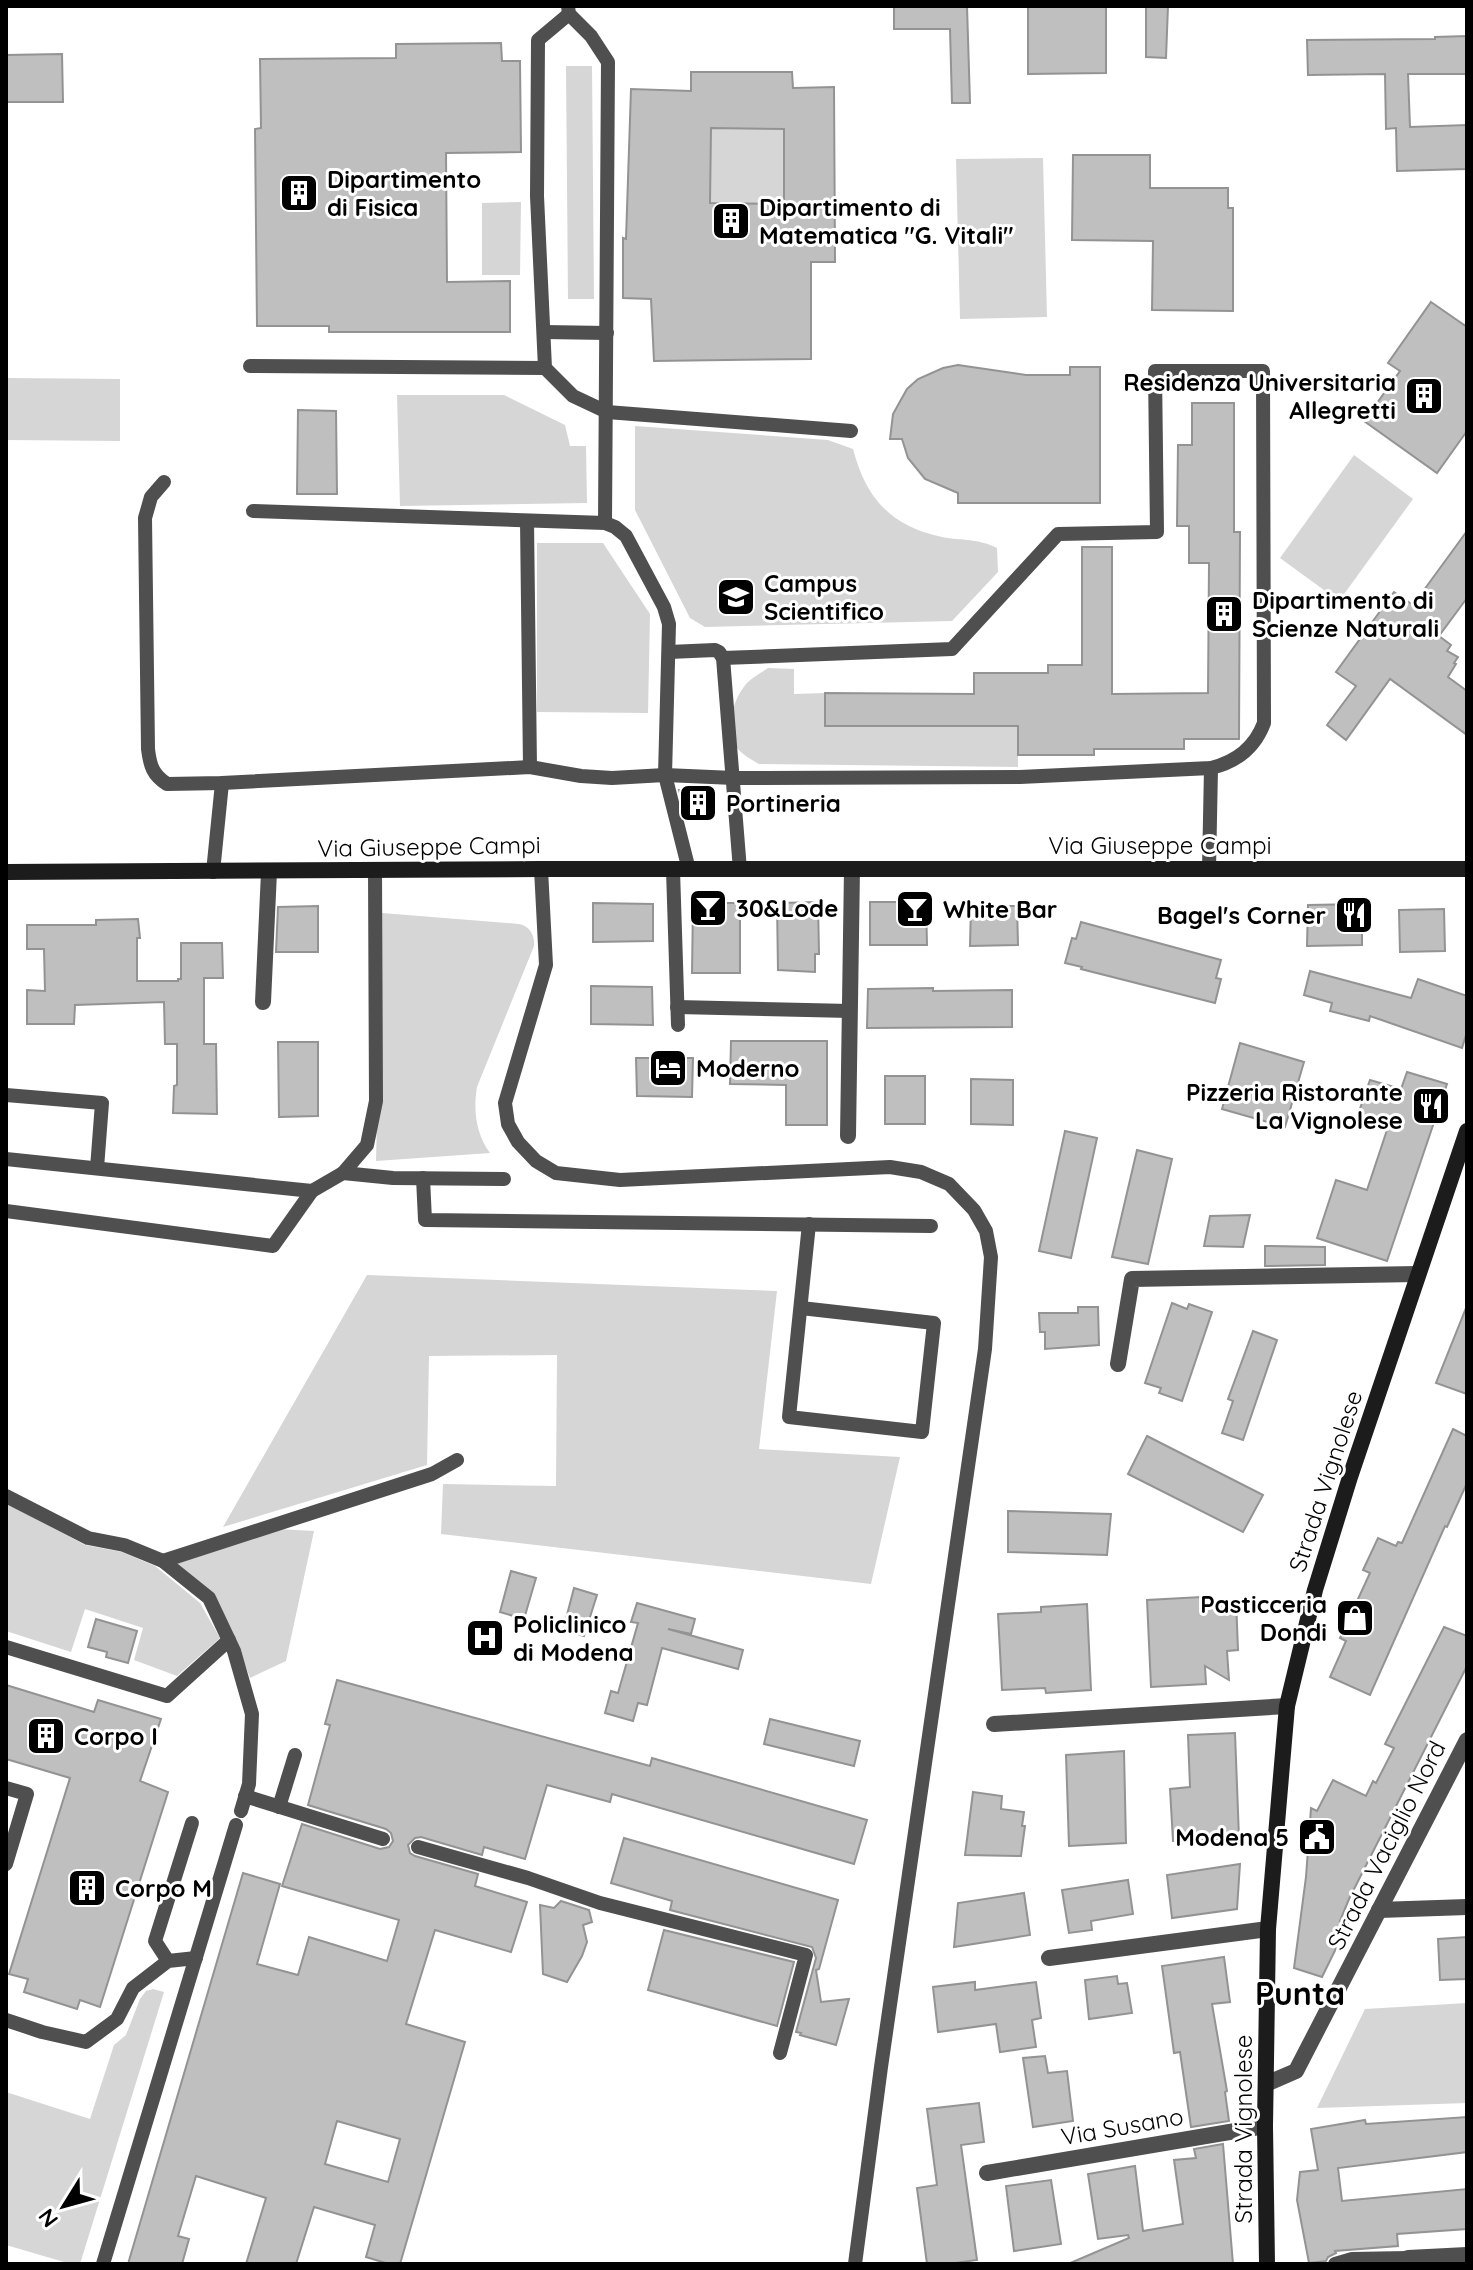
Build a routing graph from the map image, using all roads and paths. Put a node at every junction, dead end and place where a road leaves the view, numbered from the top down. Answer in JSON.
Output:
{"nodes":[{"id":1,"x":568,"y":10,"type":"edge"},
{"id":2,"x":544,"y":332,"type":"junction"},
{"id":3,"x":607,"y":333,"type":"junction"},
{"id":4,"x":250,"y":366,"type":"dead end"},
{"id":5,"x":545,"y":368,"type":"junction"},
{"id":6,"x":607,"y":412,"type":"junction"},
{"id":7,"x":851,"y":431,"type":"dead end"},
{"id":8,"x":164,"y":482,"type":"dead end"},
{"id":9,"x":253,"y":511,"type":"dead end"},
{"id":10,"x":527,"y":521,"type":"junction"},
{"id":11,"x":605,"y":523,"type":"junction"},
{"id":12,"x":669,"y":652,"type":"junction"},
{"id":13,"x":723,"y":658,"type":"junction"},
{"id":14,"x":530,"y":767,"type":"junction"},
{"id":15,"x":1211,"y":768,"type":"junction"},
{"id":16,"x":665,"y":775,"type":"junction"},
{"id":17,"x":734,"y":778,"type":"junction"},
{"id":18,"x":222,"y":783,"type":"junction"},
{"id":19,"x":541,"y":869,"type":"junction"},
{"id":20,"x":852,"y":869,"type":"junction"},
{"id":21,"x":1209,"y":869,"type":"junction"},
{"id":22,"x":1467,"y":869,"type":"edge"},
{"id":23,"x":681,"y":870,"type":"junction"},
{"id":24,"x":740,"y":870,"type":"junction"},
{"id":25,"x":375,"y":871,"type":"junction"},
{"id":26,"x":6,"y":872,"type":"edge"},
{"id":27,"x":213,"y":872,"type":"junction"},
{"id":28,"x":269,"y":872,"type":"junction"},
{"id":29,"x":263,"y":1002,"type":"dead end"},
{"id":30,"x":677,"y":1007,"type":"junction"},
{"id":31,"x":850,"y":1011,"type":"junction"},
{"id":32,"x":678,"y":1025,"type":"dead end"},
{"id":33,"x":6,"y":1095,"type":"edge"},
{"id":34,"x":1467,"y":1131,"type":"edge"},
{"id":35,"x":848,"y":1136,"type":"dead end"},
{"id":36,"x":6,"y":1159,"type":"edge"},
{"id":37,"x":97,"y":1168,"type":"junction"},
{"id":38,"x":343,"y":1173,"type":"junction"},
{"id":39,"x":423,"y":1178,"type":"junction"},
{"id":40,"x":504,"y":1179,"type":"dead end"},
{"id":41,"x":312,"y":1191,"type":"junction"},
{"id":42,"x":6,"y":1211,"type":"edge"},
{"id":43,"x":809,"y":1224,"type":"junction"},
{"id":44,"x":931,"y":1226,"type":"dead end"},
{"id":45,"x":1418,"y":1274,"type":"junction"},
{"id":46,"x":801,"y":1308,"type":"junction"},
{"id":47,"x":1118,"y":1364,"type":"dead end"},
{"id":48,"x":457,"y":1460,"type":"dead end"},
{"id":49,"x":6,"y":1496,"type":"edge"},
{"id":50,"x":163,"y":1561,"type":"junction"},
{"id":51,"x":229,"y":1640,"type":"junction"},
{"id":52,"x":6,"y":1647,"type":"edge"},
{"id":53,"x":1287,"y":1706,"type":"junction"},
{"id":54,"x":994,"y":1724,"type":"dead end"},
{"id":55,"x":1467,"y":1740,"type":"edge"},
{"id":56,"x":295,"y":1755,"type":"dead end"},
{"id":57,"x":6,"y":1788,"type":"edge"},
{"id":58,"x":279,"y":1807,"type":"junction"},
{"id":59,"x":241,"y":1811,"type":"junction"},
{"id":60,"x":192,"y":1823,"type":"dead end"},
{"id":61,"x":383,"y":1839,"type":"dead end"},
{"id":62,"x":418,"y":1847,"type":"dead end"},
{"id":63,"x":6,"y":1864,"type":"edge"},
{"id":64,"x":1467,"y":1907,"type":"edge"},
{"id":65,"x":1379,"y":1910,"type":"junction"},
{"id":66,"x":1268,"y":1929,"type":"junction"},
{"id":67,"x":196,"y":1958,"type":"junction"},
{"id":68,"x":1049,"y":1958,"type":"dead end"},
{"id":69,"x":168,"y":1961,"type":"junction"},
{"id":70,"x":6,"y":2020,"type":"edge"},
{"id":71,"x":780,"y":2053,"type":"dead end"},
{"id":72,"x":1266,"y":2084,"type":"junction"},
{"id":73,"x":1265,"y":2126,"type":"junction"},
{"id":74,"x":987,"y":2173,"type":"dead end"},
{"id":75,"x":1408,"y":2258,"type":"joint"},
{"id":76,"x":1466,"y":2258,"type":"edge"},
{"id":77,"x":103,"y":2264,"type":"edge"},
{"id":78,"x":855,"y":2264,"type":"edge"},
{"id":79,"x":1267,"y":2264,"type":"edge"},
{"id":80,"x":1335,"y":2264,"type":"edge"}],
"edges":[{"from":1,"to":2,"type":"lane"},
{"from":1,"to":3,"type":"lane"},
{"from":2,"to":3,"type":"lane"},
{"from":2,"to":5,"type":"lane"},
{"from":3,"to":6,"type":"lane"},
{"from":4,"to":5,"type":"lane"},
{"from":5,"to":6,"type":"lane"},
{"from":6,"to":7,"type":"lane"},
{"from":6,"to":11,"type":"lane"},
{"from":8,"to":18,"type":"lane"},
{"from":9,"to":10,"type":"lane"},
{"from":10,"to":11,"type":"lane"},
{"from":10,"to":14,"type":"lane"},
{"from":11,"to":12,"type":"lane"},
{"from":12,"to":13,"type":"lane"},
{"from":12,"to":16,"type":"lane"},
{"from":13,"to":15,"type":"lane"},
{"from":13,"to":17,"type":"lane"},
{"from":14,"to":16,"type":"lane"},
{"from":14,"to":18,"type":"lane"},
{"from":15,"to":17,"type":"lane"},
{"from":15,"to":21,"type":"lane"},
{"from":16,"to":17,"type":"lane"},
{"from":16,"to":23,"type":"lane"},
{"from":17,"to":24,"type":"lane"},
{"from":18,"to":27,"type":"lane"},
{"from":19,"to":23,"type":"street","name":"Via Giuseppe Campi"},
{"from":19,"to":25,"type":"street","name":"Via Giuseppe Campi"},
{"from":19,"to":78,"type":"lane"},
{"from":20,"to":21,"type":"street","name":"Via Giuseppe Campi"},
{"from":20,"to":24,"type":"street","name":"Via Giuseppe Campi"},
{"from":20,"to":31,"type":"street"},
{"from":21,"to":22,"type":"street","name":"Via Giuseppe Campi"},
{"from":23,"to":24,"type":"street","name":"Via Giuseppe Campi"},
{"from":23,"to":30,"type":"lane"},
{"from":25,"to":28,"type":"street","name":"Via Giuseppe Campi"},
{"from":25,"to":38,"type":"lane"},
{"from":26,"to":27,"type":"street","name":"Via Giuseppe Campi"},
{"from":27,"to":28,"type":"street","name":"Via Giuseppe Campi"},
{"from":28,"to":29,"type":"street"},
{"from":30,"to":31,"type":"lane"},
{"from":30,"to":32,"type":"lane"},
{"from":31,"to":35,"type":"street"},
{"from":33,"to":37,"type":"lane"},
{"from":34,"to":45,"type":"street","name":"Strada Vignolese"},
{"from":36,"to":37,"type":"lane"},
{"from":37,"to":41,"type":"lane"},
{"from":38,"to":39,"type":"lane"},
{"from":38,"to":41,"type":"lane"},
{"from":39,"to":40,"type":"lane"},
{"from":39,"to":43,"type":"lane"},
{"from":41,"to":42,"type":"lane"},
{"from":43,"to":44,"type":"lane"},
{"from":43,"to":46,"type":"lane"},
{"from":45,"to":47,"type":"street"},
{"from":45,"to":53,"type":"street","name":"Strada Vignolese"},
{"from":46,"to":46,"type":"lane"},
{"from":48,"to":50,"type":"lane"},
{"from":49,"to":50,"type":"lane"},
{"from":50,"to":51,"type":"lane"},
{"from":51,"to":52,"type":"lane"},
{"from":51,"to":59,"type":"lane"},
{"from":53,"to":54,"type":"street"},
{"from":53,"to":66,"type":"street","name":"Strada Vignolese"},
{"from":55,"to":65,"type":"street","name":"Strada Vaciglio Nord"},
{"from":56,"to":58,"type":"lane"},
{"from":57,"to":63,"type":"lane"},
{"from":58,"to":59,"type":"lane"},
{"from":58,"to":61,"type":"lane"},
{"from":59,"to":67,"type":"lane"},
{"from":60,"to":69,"type":"lane"},
{"from":62,"to":71,"type":"lane"},
{"from":64,"to":65,"type":"street"},
{"from":65,"to":72,"type":"street","name":"Strada Vaciglio Nord"},
{"from":66,"to":68,"type":"street"},
{"from":66,"to":72,"type":"street","name":"Strada Vignolese"},
{"from":67,"to":69,"type":"lane"},
{"from":67,"to":77,"type":"lane"},
{"from":69,"to":70,"type":"lane"},
{"from":72,"to":73,"type":"street","name":"Strada Vignolese"},
{"from":73,"to":74,"type":"street","name":"Via Susano"},
{"from":73,"to":79,"type":"street","name":"Strada Vignolese"},
{"from":75,"to":76,"type":"street"},
{"from":75,"to":80,"type":"lane"}]}
